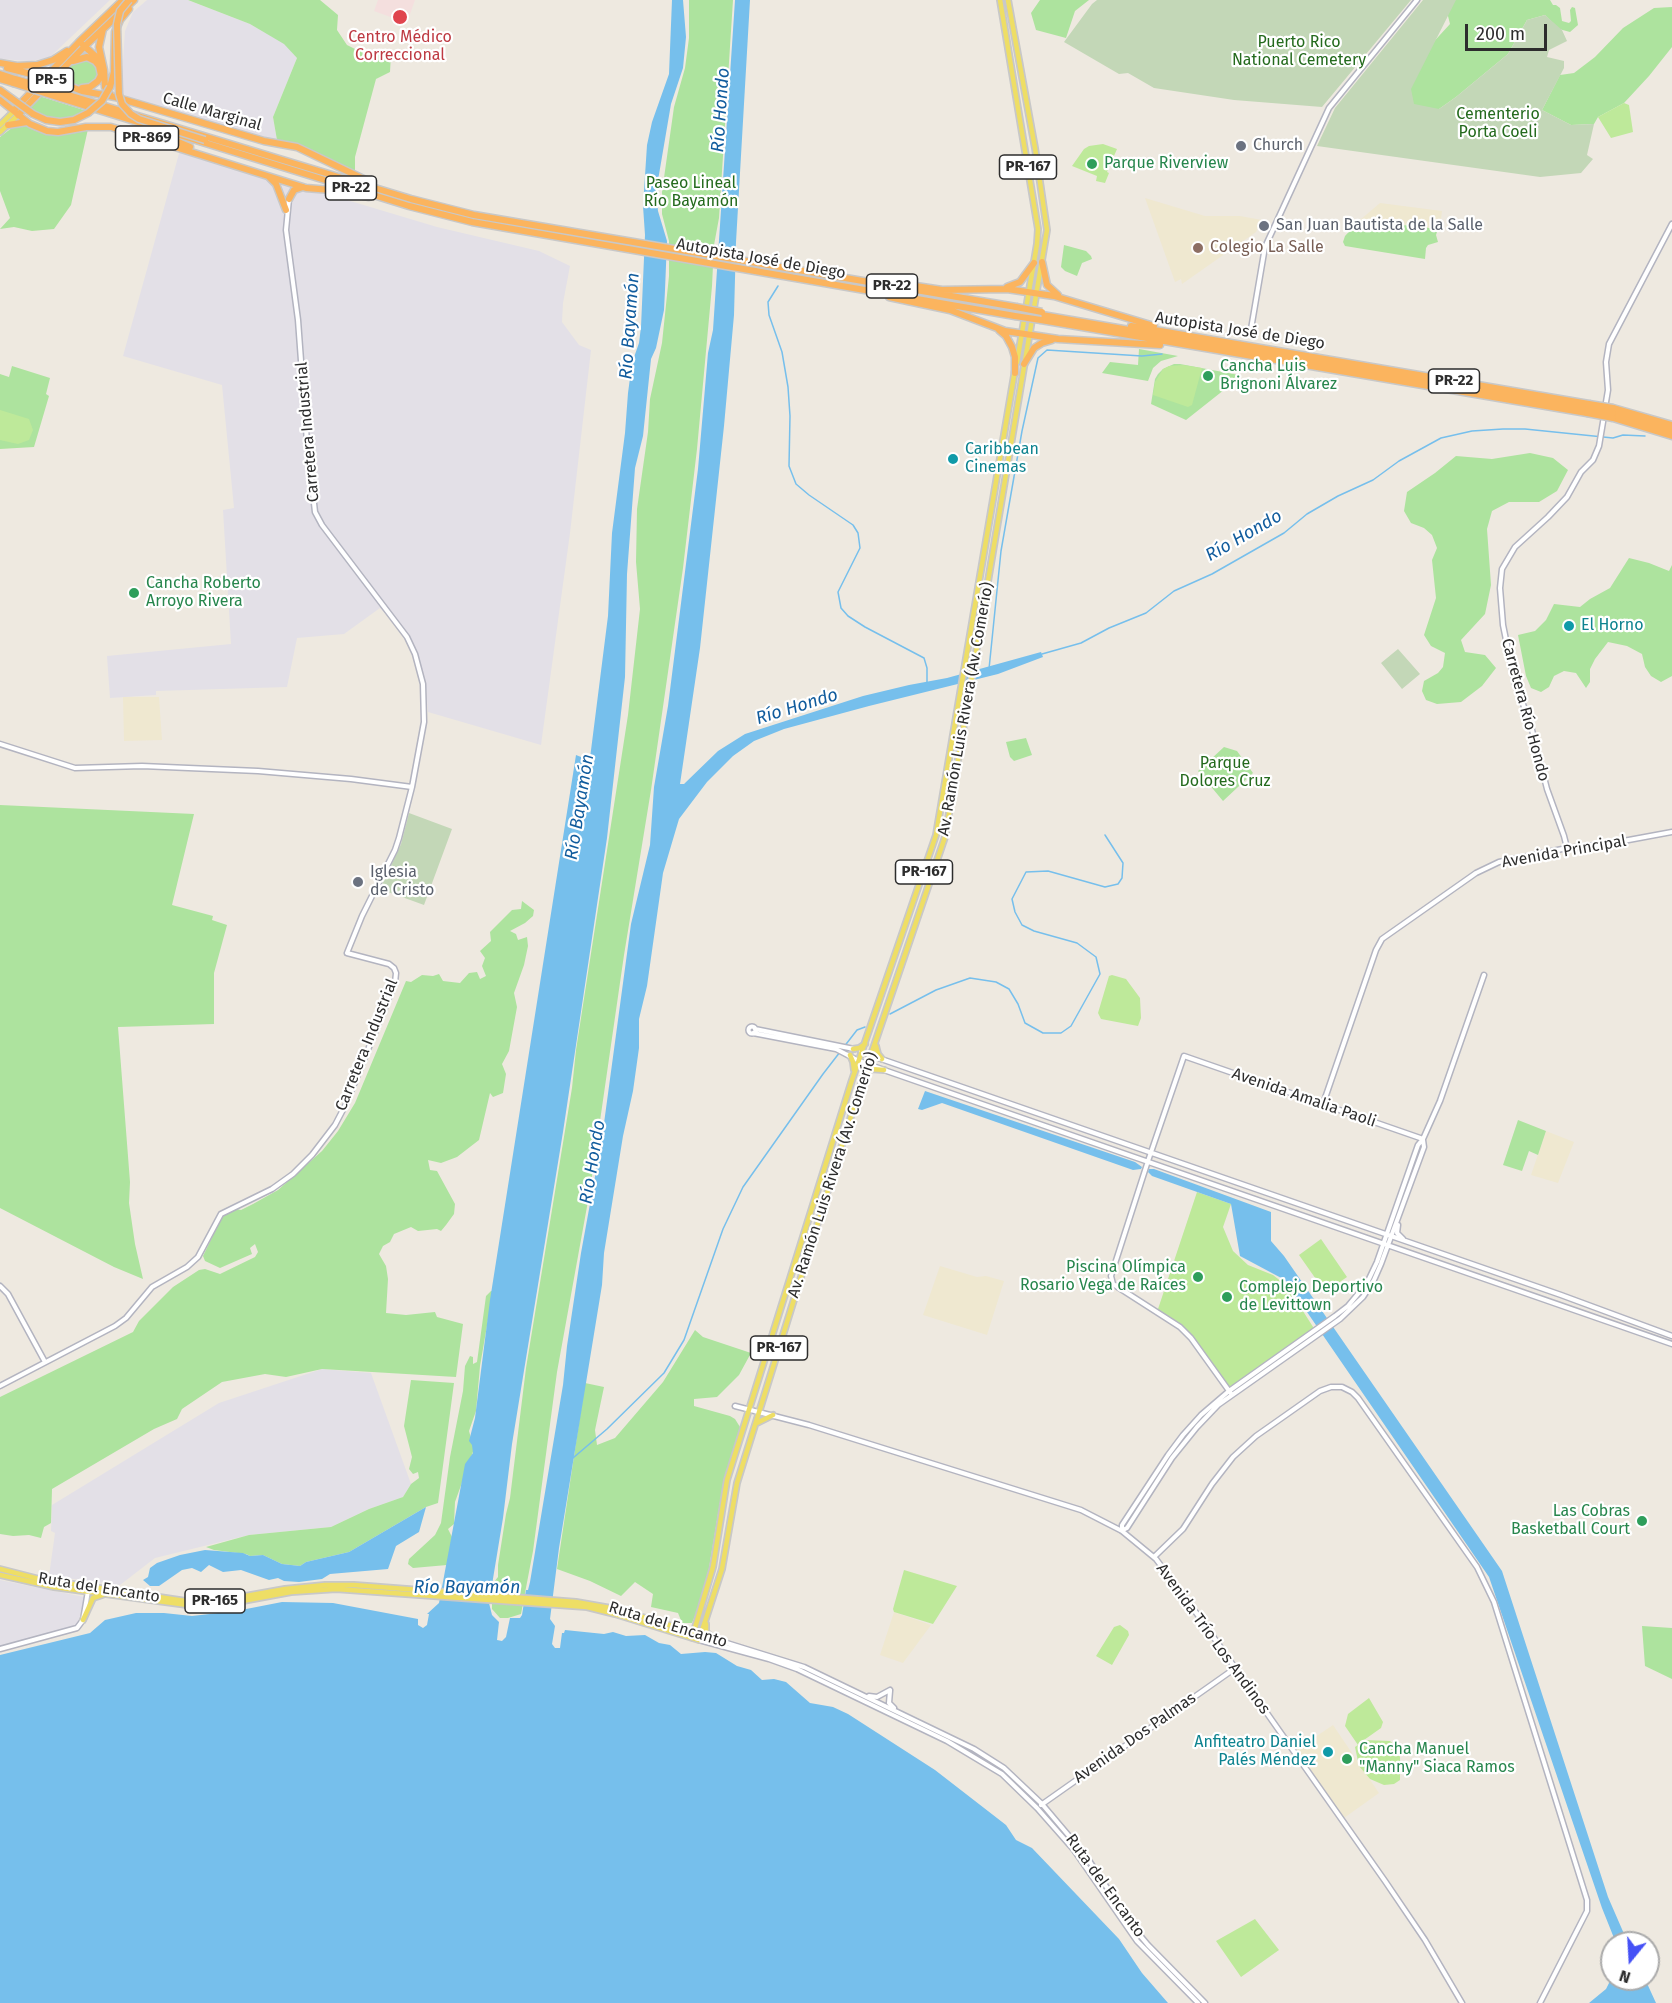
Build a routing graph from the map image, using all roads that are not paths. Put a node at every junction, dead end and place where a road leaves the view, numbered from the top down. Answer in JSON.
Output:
{"nodes":[{"id":1,"x":123,"y":0,"type":"edge"},
{"id":2,"x":129,"y":0,"type":"edge"},
{"id":3,"x":135,"y":0,"type":"edge"},
{"id":4,"x":999,"y":0,"type":"edge"},
{"id":5,"x":1008,"y":0,"type":"edge"},
{"id":6,"x":1417,"y":0,"type":"edge"},
{"id":7,"x":104,"y":27,"type":"junction"},
{"id":8,"x":80,"y":44,"type":"junction"},
{"id":9,"x":102,"y":63,"type":"junction"},
{"id":10,"x":0,"y":64,"type":"edge"},
{"id":11,"x":63,"y":68,"type":"junction"},
{"id":12,"x":0,"y":74,"type":"edge"},
{"id":13,"x":0,"y":79,"type":"edge"},
{"id":14,"x":14,"y":81,"type":"junction"},
{"id":15,"x":61,"y":83,"type":"junction"},
{"id":16,"x":0,"y":90,"type":"edge"},
{"id":17,"x":61,"y":96,"type":"junction"},
{"id":18,"x":115,"y":97,"type":"junction"},
{"id":19,"x":0,"y":100,"type":"edge"},
{"id":20,"x":16,"y":113,"type":"junction"},
{"id":21,"x":28,"y":122,"type":"junction"},
{"id":22,"x":133,"y":122,"type":"junction"},
{"id":23,"x":4,"y":125,"type":"edge"},
{"id":24,"x":0,"y":132,"type":"edge"},
{"id":25,"x":293,"y":166,"type":"junction"},
{"id":26,"x":244,"y":168,"type":"junction"},
{"id":27,"x":266,"y":175,"type":"junction"},
{"id":28,"x":292,"y":183,"type":"junction"},
{"id":29,"x":303,"y":187,"type":"junction"},
{"id":30,"x":289,"y":199,"type":"junction"},
{"id":31,"x":410,"y":202,"type":"junction"},
{"id":32,"x":286,"y":210,"type":"junction"},
{"id":33,"x":1672,"y":225,"type":"edge"},
{"id":34,"x":1042,"y":262,"type":"junction"},
{"id":35,"x":1034,"y":263,"type":"junction"},
{"id":36,"x":767,"y":268,"type":"junction"},
{"id":37,"x":878,"y":284,"type":"junction"},
{"id":38,"x":860,"y":289,"type":"junction"},
{"id":39,"x":999,"y":289,"type":"junction"},
{"id":40,"x":877,"y":292,"type":"junction"},
{"id":41,"x":1032,"y":293,"type":"junction"},
{"id":42,"x":1064,"y":298,"type":"junction"},
{"id":43,"x":1016,"y":311,"type":"junction"},
{"id":44,"x":1042,"y":316,"type":"junction"},
{"id":45,"x":996,"y":328,"type":"junction"},
{"id":46,"x":1251,"y":329,"type":"dead end"},
{"id":47,"x":1025,"y":334,"type":"junction"},
{"id":48,"x":1198,"y":337,"type":"junction"},
{"id":49,"x":1058,"y":339,"type":"junction"},
{"id":50,"x":1197,"y":348,"type":"junction"},
{"id":51,"x":1024,"y":364,"type":"junction"},
{"id":52,"x":1015,"y":373,"type":"junction"},
{"id":53,"x":1588,"y":409,"type":"junction"},
{"id":54,"x":1613,"y":413,"type":"junction"},
{"id":55,"x":1672,"y":425,"type":"edge"},
{"id":56,"x":1672,"y":431,"type":"edge"},
{"id":57,"x":1672,"y":436,"type":"edge"},
{"id":58,"x":0,"y":744,"type":"edge"},
{"id":59,"x":412,"y":787,"type":"junction"},
{"id":60,"x":1672,"y":832,"type":"edge"},
{"id":61,"x":1566,"y":848,"type":"junction"},
{"id":62,"x":1484,"y":975,"type":"dead end"},
{"id":63,"x":754,"y":1031,"type":"dead end"},
{"id":64,"x":876,"y":1042,"type":"junction"},
{"id":65,"x":864,"y":1044,"type":"junction"},
{"id":66,"x":842,"y":1049,"type":"junction"},
{"id":67,"x":853,"y":1049,"type":"junction"},
{"id":68,"x":862,"y":1052,"type":"junction"},
{"id":69,"x":871,"y":1055,"type":"junction"},
{"id":70,"x":850,"y":1056,"type":"junction"},
{"id":71,"x":882,"y":1059,"type":"junction"},
{"id":72,"x":859,"y":1061,"type":"junction"},
{"id":73,"x":868,"y":1064,"type":"junction"},
{"id":74,"x":884,"y":1070,"type":"junction"},
{"id":75,"x":854,"y":1074,"type":"junction"},
{"id":76,"x":862,"y":1080,"type":"junction"},
{"id":77,"x":1323,"y":1104,"type":"junction"},
{"id":78,"x":1423,"y":1139,"type":"junction"},
{"id":79,"x":1151,"y":1152,"type":"junction"},
{"id":80,"x":1148,"y":1161,"type":"junction"},
{"id":81,"x":1398,"y":1219,"type":"junction"},
{"id":82,"x":1392,"y":1220,"type":"junction"},
{"id":83,"x":1373,"y":1230,"type":"junction"},
{"id":84,"x":1389,"y":1235,"type":"junction"},
{"id":85,"x":1368,"y":1238,"type":"junction"},
{"id":86,"x":1409,"y":1242,"type":"junction"},
{"id":87,"x":1386,"y":1244,"type":"junction"},
{"id":88,"x":1403,"y":1250,"type":"junction"},
{"id":89,"x":1382,"y":1255,"type":"junction"},
{"id":90,"x":0,"y":1286,"type":"edge"},
{"id":91,"x":1672,"y":1336,"type":"edge"},
{"id":92,"x":1305,"y":1341,"type":"junction"},
{"id":93,"x":1672,"y":1344,"type":"edge"},
{"id":94,"x":45,"y":1362,"type":"junction"},
{"id":95,"x":0,"y":1386,"type":"edge"},
{"id":96,"x":1231,"y":1393,"type":"junction"},
{"id":97,"x":735,"y":1406,"type":"dead end"},
{"id":98,"x":749,"y":1409,"type":"junction"},
{"id":99,"x":759,"y":1411,"type":"junction"},
{"id":100,"x":773,"y":1415,"type":"junction"},
{"id":101,"x":753,"y":1431,"type":"junction"},
{"id":102,"x":1122,"y":1531,"type":"junction"},
{"id":103,"x":1154,"y":1557,"type":"junction"},
{"id":104,"x":0,"y":1569,"type":"edge"},
{"id":105,"x":2,"y":1576,"type":"edge"},
{"id":106,"x":88,"y":1589,"type":"junction"},
{"id":107,"x":431,"y":1593,"type":"junction"},
{"id":108,"x":108,"y":1594,"type":"junction"},
{"id":109,"x":562,"y":1604,"type":"junction"},
{"id":110,"x":707,"y":1615,"type":"junction"},
{"id":111,"x":83,"y":1620,"type":"junction"},
{"id":112,"x":696,"y":1622,"type":"junction"},
{"id":113,"x":685,"y":1630,"type":"junction"},
{"id":114,"x":692,"y":1635,"type":"junction"},
{"id":115,"x":700,"y":1637,"type":"junction"},
{"id":116,"x":714,"y":1639,"type":"junction"},
{"id":117,"x":0,"y":1649,"type":"edge"},
{"id":118,"x":1234,"y":1669,"type":"junction"},
{"id":119,"x":862,"y":1695,"type":"junction"},
{"id":120,"x":901,"y":1713,"type":"junction"},
{"id":121,"x":1042,"y":1804,"type":"junction"},
{"id":122,"x":1037,"y":1808,"type":"junction"},
{"id":123,"x":1198,"y":2003,"type":"edge"},
{"id":124,"x":1205,"y":2003,"type":"edge"},
{"id":125,"x":1462,"y":2003,"type":"edge"},
{"id":126,"x":1540,"y":2003,"type":"edge"}],
"edges":[{"from":1,"to":8,"type":"highway","number":"PR-5"},
{"from":2,"to":25,"type":"highway","bridge":true},
{"from":3,"to":7,"type":"highway","number":"PR-5"},
{"from":3,"to":16,"type":"highway","bridge":true},
{"from":4,"to":35,"type":"main road","name":"Av. Ramón Luis Rivera (Av. Comerío)","number":"PR-167"},
{"from":5,"to":34,"type":"main road","name":"Av. Ramón Luis Rivera (Av. Comerío)","number":"PR-167"},
{"from":6,"to":46,"type":"street"},
{"from":7,"to":8,"type":"highway","number":"PR-5"},
{"from":7,"to":9,"type":"highway"},
{"from":8,"to":9,"type":"highway"},
{"from":8,"to":10,"type":"highway"},
{"from":8,"to":11,"type":"highway","number":"PR-5"},
{"from":8,"to":20,"type":"highway","number":"PR-5"},
{"from":9,"to":18,"type":"highway"},
{"from":10,"to":15,"type":"highway","bridge":true},
{"from":11,"to":15,"type":"highway"},
{"from":11,"to":20,"type":"highway","number":"PR-5"},
{"from":12,"to":14,"type":"highway","name":"Autopista José de Diego","number":"PR-22"},
{"from":13,"to":14,"type":"highway","name":"Autopista José de Diego","number":"PR-22"},
{"from":14,"to":17,"type":"highway","name":"Autopista José de Diego","number":"PR-22","bridge":true},
{"from":15,"to":18,"type":"highway","name":"Calle Marginal"},
{"from":17,"to":22,"type":"highway","name":"Autopista José de Diego","number":"PR-22"},
{"from":17,"to":25,"type":"highway","name":"Autopista José de Diego","number":"PR-22"},
{"from":18,"to":31,"type":"highway","name":"Calle Marginal"},
{"from":19,"to":20,"type":"highway"},
{"from":20,"to":21,"type":"highway","number":"PR-869"},
{"from":20,"to":23,"type":"main road","number":"PR-5"},
{"from":21,"to":23,"type":"highway"},
{"from":21,"to":26,"type":"highway","number":"PR-869"},
{"from":22,"to":25,"type":"highway","name":"Autopista José de Diego","number":"PR-22"},
{"from":22,"to":26,"type":"highway"},
{"from":23,"to":24,"type":"main road","number":"PR-5"},
{"from":25,"to":31,"type":"highway","name":"Autopista José de Diego","number":"PR-22"},
{"from":26,"to":27,"type":"highway","number":"PR-869"},
{"from":27,"to":28,"type":"highway"},
{"from":27,"to":32,"type":"highway"},
{"from":28,"to":29,"type":"highway"},
{"from":28,"to":30,"type":"street","name":"Carretera Industrial"},
{"from":29,"to":30,"type":"highway"},
{"from":29,"to":31,"type":"highway"},
{"from":30,"to":32,"type":"street","name":"Carretera Industrial"},
{"from":31,"to":36,"type":"highway","name":"Autopista José de Diego","number":"PR-22"},
{"from":32,"to":59,"type":"street","name":"Carretera Industrial"},
{"from":33,"to":61,"type":"street","name":"Carretera Río Hondo"},
{"from":34,"to":41,"type":"main road","name":"Av. Ramón Luis Rivera (Av. Comerío)","number":"PR-167"},
{"from":34,"to":42,"type":"highway"},
{"from":35,"to":39,"type":"highway"},
{"from":35,"to":41,"type":"main road","name":"Av. Ramón Luis Rivera (Av. Comerío)","number":"PR-167"},
{"from":36,"to":37,"type":"highway","name":"Autopista José de Diego","number":"PR-22"},
{"from":36,"to":38,"type":"highway","name":"Autopista José de Diego","number":"PR-22"},
{"from":36,"to":43,"type":"highway"},
{"from":37,"to":39,"type":"highway"},
{"from":37,"to":43,"type":"highway","name":"Autopista José de Diego","number":"PR-22"},
{"from":38,"to":40,"type":"highway","name":"Autopista José de Diego","number":"PR-22"},
{"from":38,"to":43,"type":"highway"},
{"from":39,"to":41,"type":"highway"},
{"from":40,"to":43,"type":"highway","name":"Autopista José de Diego","number":"PR-22"},
{"from":40,"to":45,"type":"highway"},
{"from":41,"to":42,"type":"highway"},
{"from":41,"to":47,"type":"main road","name":"Av. Ramón Luis Rivera (Av. Comerío)","number":"PR-167"},
{"from":42,"to":48,"type":"highway"},
{"from":43,"to":44,"type":"highway","name":"Autopista José de Diego","number":"PR-22","bridge":true},
{"from":44,"to":48,"type":"highway","name":"Autopista José de Diego","number":"PR-22"},
{"from":44,"to":50,"type":"highway","name":"Autopista José de Diego","number":"PR-22"},
{"from":44,"to":53,"type":"highway"},
{"from":45,"to":47,"type":"highway"},
{"from":45,"to":52,"type":"highway"},
{"from":47,"to":49,"type":"highway"},
{"from":47,"to":51,"type":"main road","name":"Av. Ramón Luis Rivera (Av. Comerío)","number":"PR-167"},
{"from":47,"to":52,"type":"main road","name":"Av. Ramón Luis Rivera (Av. Comerío)","number":"PR-167"},
{"from":48,"to":53,"type":"highway","name":"Autopista José de Diego","number":"PR-22"},
{"from":49,"to":50,"type":"highway"},
{"from":49,"to":51,"type":"highway"},
{"from":50,"to":53,"type":"highway","name":"Autopista José de Diego","number":"PR-22"},
{"from":51,"to":64,"type":"main road","name":"Av. Ramón Luis Rivera (Av. Comerío)","number":"PR-167"},
{"from":52,"to":65,"type":"main road","name":"Av. Ramón Luis Rivera (Av. Comerío)","number":"PR-167"},
{"from":53,"to":54,"type":"highway","name":"Autopista José de Diego","number":"PR-22","bridge":true},
{"from":54,"to":55,"type":"highway","name":"Autopista José de Diego","number":"PR-22"},
{"from":54,"to":56,"type":"highway"},
{"from":54,"to":57,"type":"highway","name":"Autopista José de Diego","number":"PR-22"},
{"from":58,"to":59,"type":"street"},
{"from":59,"to":94,"type":"street","name":"Carretera Industrial"},
{"from":60,"to":61,"type":"street","name":"Avenida Principal"},
{"from":61,"to":77,"type":"street","name":"Avenida Principal"},
{"from":62,"to":78,"type":"street"},
{"from":63,"to":66,"type":"street"},
{"from":64,"to":69,"type":"main road","name":"Av. Ramón Luis Rivera (Av. Comerío)","number":"PR-167"},
{"from":64,"to":71,"type":"main road"},
{"from":65,"to":67,"type":"main road"},
{"from":65,"to":68,"type":"main road","name":"Av. Ramón Luis Rivera (Av. Comerío)","number":"PR-167"},
{"from":66,"to":67,"type":"street"},
{"from":66,"to":70,"type":"street"},
{"from":67,"to":68,"type":"street"},
{"from":68,"to":69,"type":"street"},
{"from":68,"to":72,"type":"main road","name":"Av. Ramón Luis Rivera (Av. Comerío)","number":"PR-167"},
{"from":69,"to":71,"type":"street"},
{"from":69,"to":73,"type":"main road","name":"Av. Ramón Luis Rivera (Av. Comerío)","number":"PR-167"},
{"from":70,"to":72,"type":"street"},
{"from":70,"to":75,"type":"main road"},
{"from":71,"to":79,"type":"street"},
{"from":72,"to":73,"type":"street"},
{"from":72,"to":75,"type":"main road","name":"Av. Ramón Luis Rivera (Av. Comerío)","number":"PR-167"},
{"from":73,"to":74,"type":"street"},
{"from":73,"to":76,"type":"main road","name":"Av. Ramón Luis Rivera (Av. Comerío)","number":"PR-167"},
{"from":74,"to":76,"type":"main road"},
{"from":74,"to":80,"type":"street"},
{"from":75,"to":98,"type":"main road","name":"Av. Ramón Luis Rivera (Av. Comerío)","number":"PR-167"},
{"from":76,"to":99,"type":"main road","name":"Av. Ramón Luis Rivera (Av. Comerío)","number":"PR-167"},
{"from":77,"to":78,"type":"street","name":"Avenida Amalia Paoli"},
{"from":77,"to":79,"type":"street","name":"Avenida Amalia Paoli"},
{"from":78,"to":81,"type":"street"},
{"from":78,"to":82,"type":"street"},
{"from":79,"to":80,"type":"street"},
{"from":79,"to":83,"type":"street"},
{"from":80,"to":85,"type":"street"},
{"from":80,"to":96,"type":"street"},
{"from":81,"to":84,"type":"street"},
{"from":81,"to":86,"type":"street"},
{"from":82,"to":83,"type":"street"},
{"from":82,"to":84,"type":"street"},
{"from":83,"to":84,"type":"street"},
{"from":84,"to":86,"type":"street"},
{"from":84,"to":87,"type":"street"},
{"from":85,"to":87,"type":"street"},
{"from":85,"to":89,"type":"street"},
{"from":86,"to":91,"type":"street"},
{"from":87,"to":88,"type":"street"},
{"from":87,"to":89,"type":"street"},
{"from":88,"to":89,"type":"street"},
{"from":88,"to":93,"type":"street"},
{"from":89,"to":92,"type":"street"},
{"from":89,"to":92,"type":"street"},
{"from":90,"to":94,"type":"street"},
{"from":92,"to":96,"type":"street"},
{"from":94,"to":95,"type":"street","name":"Carretera Industrial"},
{"from":96,"to":102,"type":"street"},
{"from":97,"to":98,"type":"street","name":"Avenida Trío Los Andinos"},
{"from":98,"to":99,"type":"street","name":"Avenida Trío Los Andinos"},
{"from":98,"to":112,"type":"main road","name":"Av. Ramón Luis Rivera (Av. Comerío)","number":"PR-167"},
{"from":99,"to":100,"type":"street","name":"Avenida Trío Los Andinos"},
{"from":99,"to":101,"type":"main road","name":"Av. Ramón Luis Rivera (Av. Comerío)","number":"PR-167"},
{"from":100,"to":101,"type":"main road"},
{"from":100,"to":102,"type":"street","name":"Avenida Trío Los Andinos"},
{"from":101,"to":110,"type":"main road","name":"Av. Ramón Luis Rivera (Av. Comerío)","number":"PR-167"},
{"from":102,"to":103,"type":"street","name":"Avenida Trío Los Andinos"},
{"from":103,"to":118,"type":"street","name":"Avenida Trío Los Andinos"},
{"from":103,"to":126,"type":"street"},
{"from":104,"to":106,"type":"main road","name":"Ruta del Encanto","number":"PR-165"},
{"from":105,"to":106,"type":"main road","name":"Ruta del Encanto","number":"PR-165"},
{"from":106,"to":107,"type":"main road","name":"Ruta del Encanto","number":"PR-165"},
{"from":106,"to":108,"type":"main road","name":"Ruta del Encanto","number":"PR-165"},
{"from":106,"to":111,"type":"street"},
{"from":107,"to":108,"type":"main road","name":"Ruta del Encanto","number":"PR-165"},
{"from":107,"to":109,"type":"main road","name":"Ruta del Encanto","number":"PR-165"},
{"from":108,"to":111,"type":"main road"},
{"from":109,"to":113,"type":"main road","name":"Ruta del Encanto","number":"PR-165"},
{"from":109,"to":114,"type":"main road","name":"Ruta del Encanto","number":"PR-165"},
{"from":110,"to":115,"type":"main road","name":"Av. Ramón Luis Rivera (Av. Comerío)","number":"PR-167"},
{"from":110,"to":116,"type":"main road"},
{"from":111,"to":117,"type":"street"},
{"from":112,"to":113,"type":"main road"},
{"from":112,"to":114,"type":"main road","name":"Av. Ramón Luis Rivera (Av. Comerío)","number":"PR-167"},
{"from":113,"to":114,"type":"main road","name":"Ruta del Encanto","number":"PR-165"},
{"from":114,"to":115,"type":"main road","name":"Ruta del Encanto","number":"PR-165"},
{"from":115,"to":116,"type":"street","name":"Ruta del Encanto","number":"PR-165"},
{"from":115,"to":122,"type":"street","name":"Ruta del Encanto","number":"PR-165"},
{"from":116,"to":119,"type":"street","name":"Ruta del Encanto","number":"PR-165"},
{"from":118,"to":121,"type":"street","name":"Avenida Dos Palmas"},
{"from":118,"to":125,"type":"street","name":"Avenida Trío Los Andinos"},
{"from":119,"to":120,"type":"street","name":"Ruta del Encanto","number":"PR-165"},
{"from":119,"to":120,"type":"street"},
{"from":120,"to":121,"type":"street","name":"Ruta del Encanto","number":"PR-165"},
{"from":121,"to":122,"type":"street","name":"Avenida Dos Palmas"},
{"from":121,"to":124,"type":"street","name":"Ruta del Encanto","number":"PR-165"},
{"from":122,"to":123,"type":"street","name":"Ruta del Encanto","number":"PR-165"}]}
